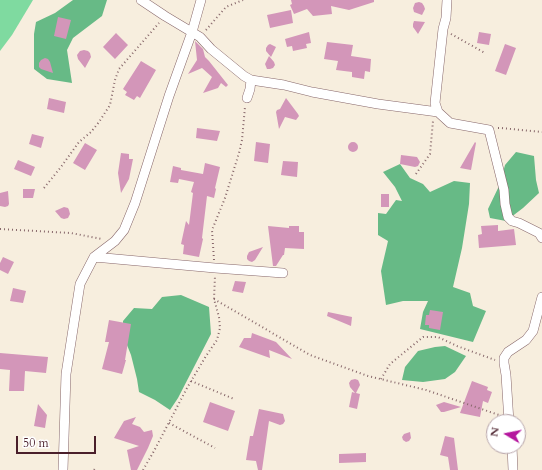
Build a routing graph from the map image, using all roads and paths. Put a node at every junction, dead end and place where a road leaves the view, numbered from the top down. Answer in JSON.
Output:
{"nodes":[{"id":1,"x":141,"y":0,"type":"edge"},
{"id":2,"x":201,"y":0,"type":"edge"},
{"id":3,"x":243,"y":0,"type":"edge"},
{"id":4,"x":447,"y":0,"type":"edge"},
{"id":5,"x":165,"y":16,"type":"junction"},
{"id":6,"x":443,"y":29,"type":"junction"},
{"id":7,"x":192,"y":32,"type":"junction"},
{"id":8,"x":200,"y":37,"type":"junction"},
{"id":9,"x":485,"y":53,"type":"dead end"},
{"id":10,"x":251,"y":80,"type":"junction"},
{"id":11,"x":247,"y":98,"type":"joint"},
{"id":12,"x":436,"y":112,"type":"junction"},
{"id":13,"x":489,"y":130,"type":"junction"},
{"id":14,"x":542,"y":132,"type":"edge"},
{"id":15,"x":416,"y":174,"type":"dead end"},
{"id":16,"x":44,"y":188,"type":"dead end"},
{"id":17,"x":0,"y":230,"type":"edge"},
{"id":18,"x":542,"y":238,"type":"edge"},
{"id":19,"x":115,"y":241,"type":"junction"},
{"id":20,"x":94,"y":257,"type":"junction"},
{"id":21,"x":215,"y":268,"type":"junction"},
{"id":22,"x":283,"y":273,"type":"dead end"},
{"id":23,"x":542,"y":297,"type":"edge"},
{"id":24,"x":214,"y":299,"type":"junction"},
{"id":25,"x":504,"y":363,"type":"junction"},
{"id":26,"x":381,"y":379,"type":"junction"},
{"id":27,"x":191,"y":381,"type":"junction"},
{"id":28,"x":234,"y":399,"type":"dead end"},
{"id":29,"x":495,"y":414,"type":"edge"},
{"id":30,"x":509,"y":414,"type":"edge"},
{"id":31,"x":169,"y":423,"type":"junction"},
{"id":32,"x":215,"y":448,"type":"dead end"},
{"id":33,"x":512,"y":454,"type":"edge"},
{"id":34,"x":63,"y":470,"type":"edge"},
{"id":35,"x":143,"y":470,"type":"edge"},
{"id":36,"x":513,"y":470,"type":"edge"}],
"edges":[{"from":1,"to":5,"type":"street"},
{"from":2,"to":7,"type":"street"},
{"from":3,"to":8,"type":"path"},
{"from":4,"to":6,"type":"street"},
{"from":5,"to":7,"type":"street"},
{"from":5,"to":16,"type":"path"},
{"from":6,"to":9,"type":"path"},
{"from":6,"to":12,"type":"street"},
{"from":7,"to":8,"type":"street"},
{"from":7,"to":19,"type":"street"},
{"from":8,"to":10,"type":"street"},
{"from":10,"to":11,"type":"street"},
{"from":10,"to":12,"type":"street"},
{"from":11,"to":21,"type":"path"},
{"from":12,"to":13,"type":"street"},
{"from":12,"to":15,"type":"path"},
{"from":13,"to":14,"type":"path"},
{"from":13,"to":18,"type":"street"},
{"from":17,"to":19,"type":"path"},
{"from":19,"to":20,"type":"street"},
{"from":20,"to":21,"type":"street"},
{"from":20,"to":34,"type":"street"},
{"from":21,"to":22,"type":"street"},
{"from":21,"to":24,"type":"path"},
{"from":23,"to":25,"type":"street"},
{"from":24,"to":26,"type":"path"},
{"from":24,"to":27,"type":"path"},
{"from":25,"to":26,"type":"path"},
{"from":25,"to":30,"type":"street"},
{"from":26,"to":29,"type":"path"},
{"from":27,"to":28,"type":"path"},
{"from":27,"to":31,"type":"path"},
{"from":31,"to":32,"type":"path"},
{"from":31,"to":35,"type":"path"},
{"from":33,"to":36,"type":"street"}]}
